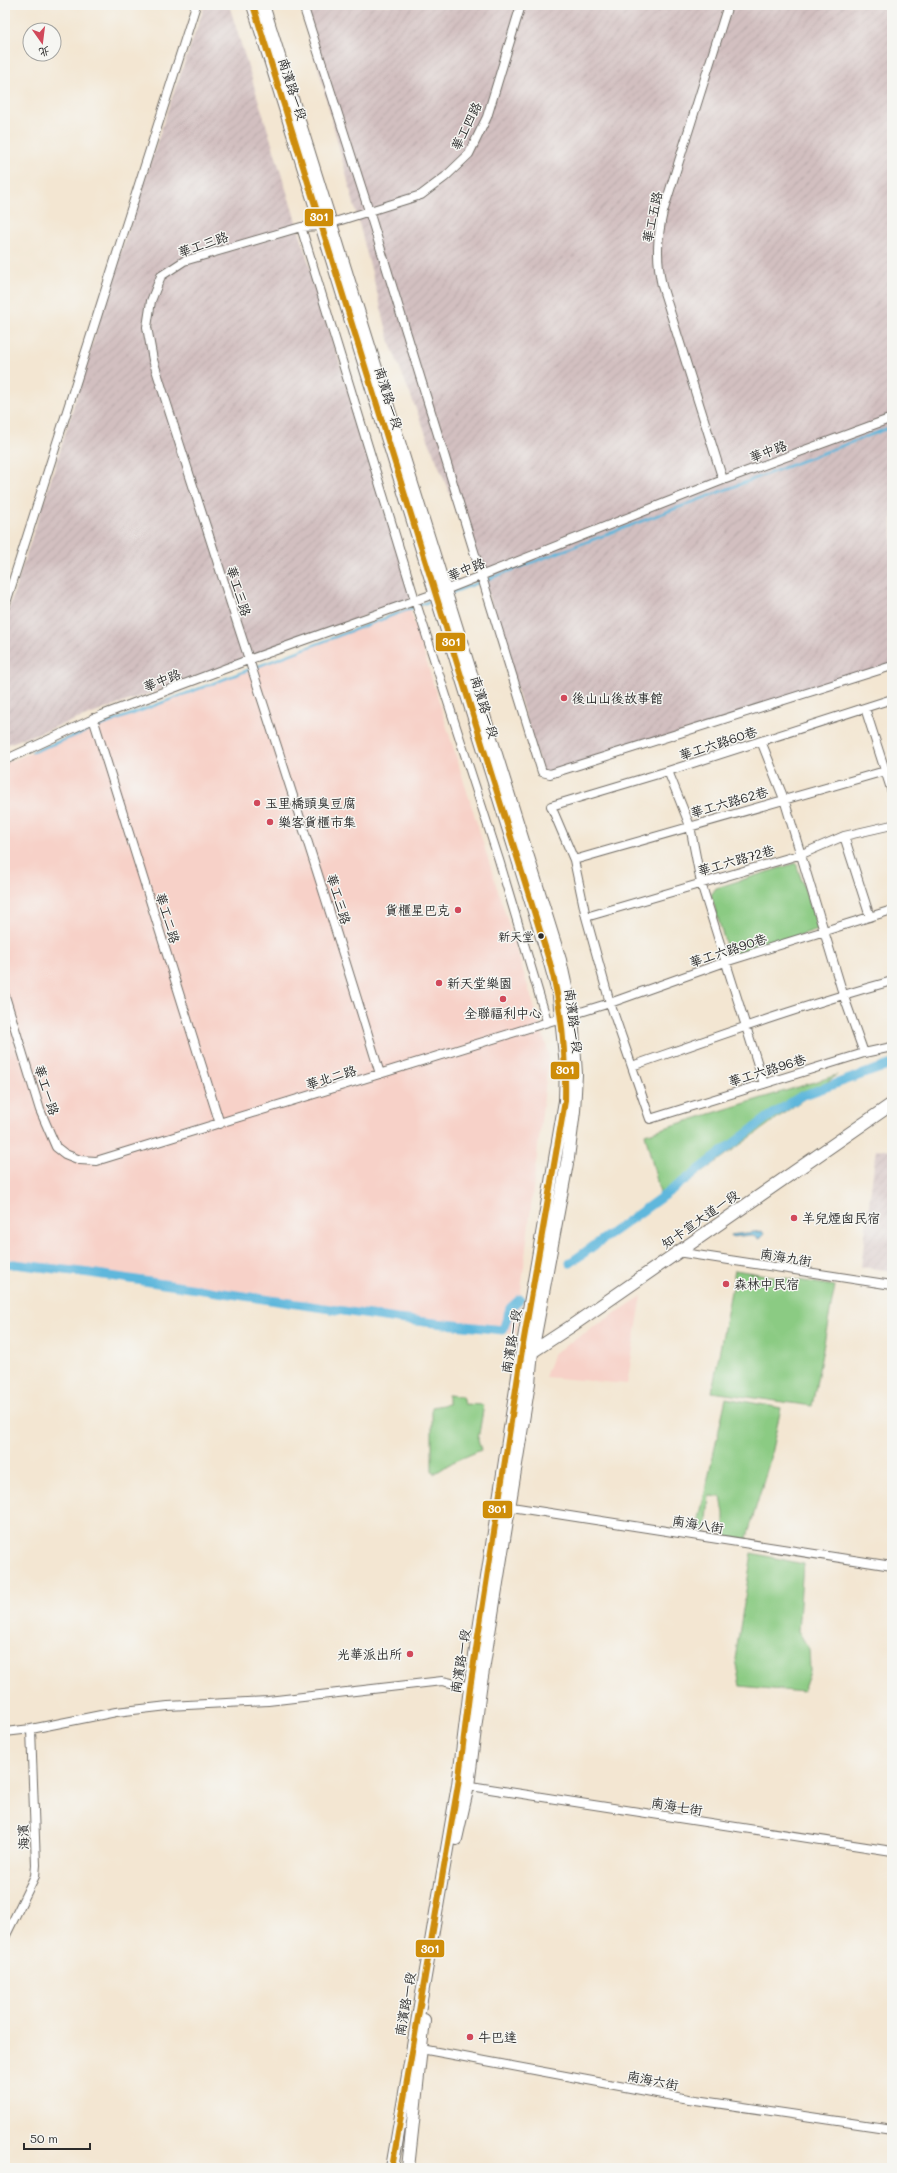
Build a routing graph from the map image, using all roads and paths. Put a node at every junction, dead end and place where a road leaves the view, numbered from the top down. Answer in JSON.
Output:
{"nodes":[{"id":1,"x":196,"y":5,"type":"edge"},
{"id":2,"x":253,"y":5,"type":"edge"},
{"id":3,"x":263,"y":5,"type":"edge"},
{"id":4,"x":303,"y":5,"type":"edge"},
{"id":5,"x":521,"y":5,"type":"edge"},
{"id":6,"x":728,"y":5,"type":"edge"},
{"id":7,"x":369,"y":211,"type":"junction"},
{"id":8,"x":326,"y":224,"type":"junction"},
{"id":9,"x":301,"y":227,"type":"junction"},
{"id":10,"x":892,"y":418,"type":"edge"},
{"id":11,"x":723,"y":480,"type":"junction"},
{"id":12,"x":482,"y":575,"type":"junction"},
{"id":13,"x":440,"y":592,"type":"junction"},
{"id":14,"x":415,"y":600,"type":"junction"},
{"id":15,"x":5,"y":606,"type":"edge"},
{"id":16,"x":248,"y":660,"type":"junction"},
{"id":17,"x":892,"y":666,"type":"edge"},
{"id":18,"x":892,"y":700,"type":"edge"},
{"id":19,"x":865,"y":708,"type":"junction"},
{"id":20,"x":93,"y":718,"type":"junction"},
{"id":21,"x":761,"y":741,"type":"junction"},
{"id":22,"x":5,"y":760,"type":"edge"},
{"id":23,"x":668,"y":771,"type":"junction"},
{"id":24,"x":888,"y":771,"type":"edge"},
{"id":25,"x":892,"y":792,"type":"edge"},
{"id":26,"x":784,"y":799,"type":"junction"},
{"id":27,"x":892,"y":825,"type":"edge"},
{"id":28,"x":690,"y":826,"type":"junction"},
{"id":29,"x":844,"y":836,"type":"junction"},
{"id":30,"x":802,"y":854,"type":"junction"},
{"id":31,"x":574,"y":860,"type":"junction"},
{"id":32,"x":701,"y":883,"type":"junction"},
{"id":33,"x":892,"y":910,"type":"edge"},
{"id":34,"x":586,"y":917,"type":"junction"},
{"id":35,"x":870,"y":917,"type":"junction"},
{"id":36,"x":824,"y":933,"type":"junction"},
{"id":37,"x":726,"y":962,"type":"junction"},
{"id":38,"x":892,"y":981,"type":"edge"},
{"id":39,"x":844,"y":994,"type":"junction"},
{"id":40,"x":5,"y":996,"type":"edge"},
{"id":41,"x":610,"y":1003,"type":"junction"},
{"id":42,"x":566,"y":1016,"type":"junction"},
{"id":43,"x":547,"y":1021,"type":"junction"},
{"id":44,"x":746,"y":1026,"type":"junction"},
{"id":45,"x":892,"y":1047,"type":"edge"},
{"id":46,"x":864,"y":1053,"type":"junction"},
{"id":47,"x":632,"y":1066,"type":"junction"},
{"id":48,"x":380,"y":1074,"type":"junction"},
{"id":49,"x":764,"y":1084,"type":"junction"},
{"id":50,"x":892,"y":1104,"type":"edge"},
{"id":51,"x":220,"y":1124,"type":"junction"},
{"id":52,"x":96,"y":1161,"type":"joint"},
{"id":53,"x":677,"y":1252,"type":"junction"},
{"id":54,"x":892,"y":1285,"type":"edge"},
{"id":55,"x":527,"y":1351,"type":"junction"},
{"id":56,"x":504,"y":1505,"type":"junction"},
{"id":57,"x":892,"y":1566,"type":"edge"},
{"id":58,"x":475,"y":1688,"type":"junction"},
{"id":59,"x":31,"y":1729,"type":"junction"},
{"id":60,"x":5,"y":1732,"type":"edge"},
{"id":61,"x":463,"y":1785,"type":"junction"},
{"id":62,"x":892,"y":1851,"type":"edge"},
{"id":63,"x":5,"y":1936,"type":"edge"},
{"id":64,"x":416,"y":2048,"type":"junction"},
{"id":65,"x":892,"y":2129,"type":"edge"},
{"id":66,"x":392,"y":2168,"type":"edge"},
{"id":67,"x":408,"y":2168,"type":"edge"}],
"edges":[{"from":1,"to":15,"type":"street"},
{"from":2,"to":8,"type":"main road","name":"南濱路一段"},
{"from":3,"to":8,"type":"main road","name":"南濱路一段"},
{"from":4,"to":7,"type":"street"},
{"from":5,"to":7,"type":"street","name":"華工四路"},
{"from":6,"to":11,"type":"street","name":"華工五路"},
{"from":7,"to":8,"type":"street","name":"華工四路"},
{"from":7,"to":12,"type":"street"},
{"from":8,"to":9,"type":"street","name":"華工三路"},
{"from":8,"to":13,"type":"main road","name":"南濱路一段"},
{"from":9,"to":14,"type":"street"},
{"from":9,"to":16,"type":"street","name":"華工三路"},
{"from":10,"to":11,"type":"street","name":"華中路"},
{"from":11,"to":12,"type":"street","name":"華中路"},
{"from":12,"to":13,"type":"street","name":"華中路"},
{"from":12,"to":17,"type":"street"},
{"from":13,"to":14,"type":"street","name":"華中路"},
{"from":13,"to":42,"type":"main road","name":"南濱路一段"},
{"from":14,"to":16,"type":"street","name":"華中路"},
{"from":14,"to":43,"type":"street"},
{"from":16,"to":20,"type":"street","name":"華中路"},
{"from":16,"to":48,"type":"street","name":"華工三路"},
{"from":18,"to":19,"type":"street","name":"華工六路60巷"},
{"from":19,"to":21,"type":"street","name":"華工六路60巷"},
{"from":19,"to":24,"type":"street"},
{"from":20,"to":22,"type":"street","name":"華中路"},
{"from":20,"to":51,"type":"street","name":"華工二路"},
{"from":21,"to":23,"type":"street","name":"華工六路60巷"},
{"from":21,"to":26,"type":"street"},
{"from":23,"to":28,"type":"street"},
{"from":23,"to":31,"type":"street","name":"華工六路60巷"},
{"from":24,"to":25,"type":"street"},
{"from":24,"to":26,"type":"street","name":"華工六路62巷"},
{"from":26,"to":28,"type":"street","name":"華工六路62巷"},
{"from":26,"to":30,"type":"street"},
{"from":27,"to":29,"type":"street","name":"華工六路72巷"},
{"from":28,"to":31,"type":"street","name":"華工六路62巷"},
{"from":28,"to":32,"type":"street"},
{"from":29,"to":30,"type":"street","name":"華工六路72巷"},
{"from":29,"to":35,"type":"street"},
{"from":30,"to":32,"type":"street","name":"華工六路72巷"},
{"from":30,"to":36,"type":"street"},
{"from":31,"to":34,"type":"street"},
{"from":32,"to":34,"type":"street","name":"華工六路72巷"},
{"from":32,"to":37,"type":"street"},
{"from":33,"to":35,"type":"street","name":"華工六路90巷"},
{"from":34,"to":41,"type":"street"},
{"from":35,"to":36,"type":"street","name":"華工六路90巷"},
{"from":36,"to":37,"type":"street","name":"華工六路90巷"},
{"from":36,"to":39,"type":"street"},
{"from":37,"to":41,"type":"street","name":"華工六路90巷"},
{"from":37,"to":44,"type":"street"},
{"from":38,"to":39,"type":"street"},
{"from":39,"to":44,"type":"street"},
{"from":39,"to":46,"type":"street"},
{"from":40,"to":52,"type":"street","name":"華工一路"},
{"from":41,"to":42,"type":"street","name":"華工六路90巷"},
{"from":41,"to":47,"type":"street"},
{"from":42,"to":43,"type":"street","name":"華北二路"},
{"from":42,"to":55,"type":"main road","name":"南濱路一段"},
{"from":43,"to":48,"type":"street","name":"華北二路"},
{"from":44,"to":47,"type":"street"},
{"from":44,"to":49,"type":"street"},
{"from":45,"to":46,"type":"street","name":"華工六路96巷"},
{"from":46,"to":49,"type":"street","name":"華工六路96巷"},
{"from":47,"to":49,"type":"street","name":"華工六路96巷"},
{"from":48,"to":51,"type":"street","name":"華北二路"},
{"from":50,"to":53,"type":"main road","name":"知卡宣大道一段"},
{"from":51,"to":52,"type":"street","name":"華北二路"},
{"from":53,"to":54,"type":"street","name":"南海九街"},
{"from":53,"to":55,"type":"main road","name":"知卡宣大道一段"},
{"from":55,"to":56,"type":"main road","name":"南濱路一段"},
{"from":56,"to":57,"type":"street","name":"南海八街"},
{"from":56,"to":58,"type":"main road","name":"南濱路一段"},
{"from":58,"to":59,"type":"street"},
{"from":58,"to":61,"type":"main road","name":"南濱路一段"},
{"from":59,"to":60,"type":"street"},
{"from":59,"to":63,"type":"street","name":"海濱"},
{"from":61,"to":62,"type":"street","name":"南海七街"},
{"from":61,"to":64,"type":"main road","name":"南濱路一段"},
{"from":64,"to":65,"type":"street","name":"南海六街"},
{"from":64,"to":66,"type":"main road","name":"南濱路一段"},
{"from":64,"to":67,"type":"main road","name":"南濱路一段"}]}
